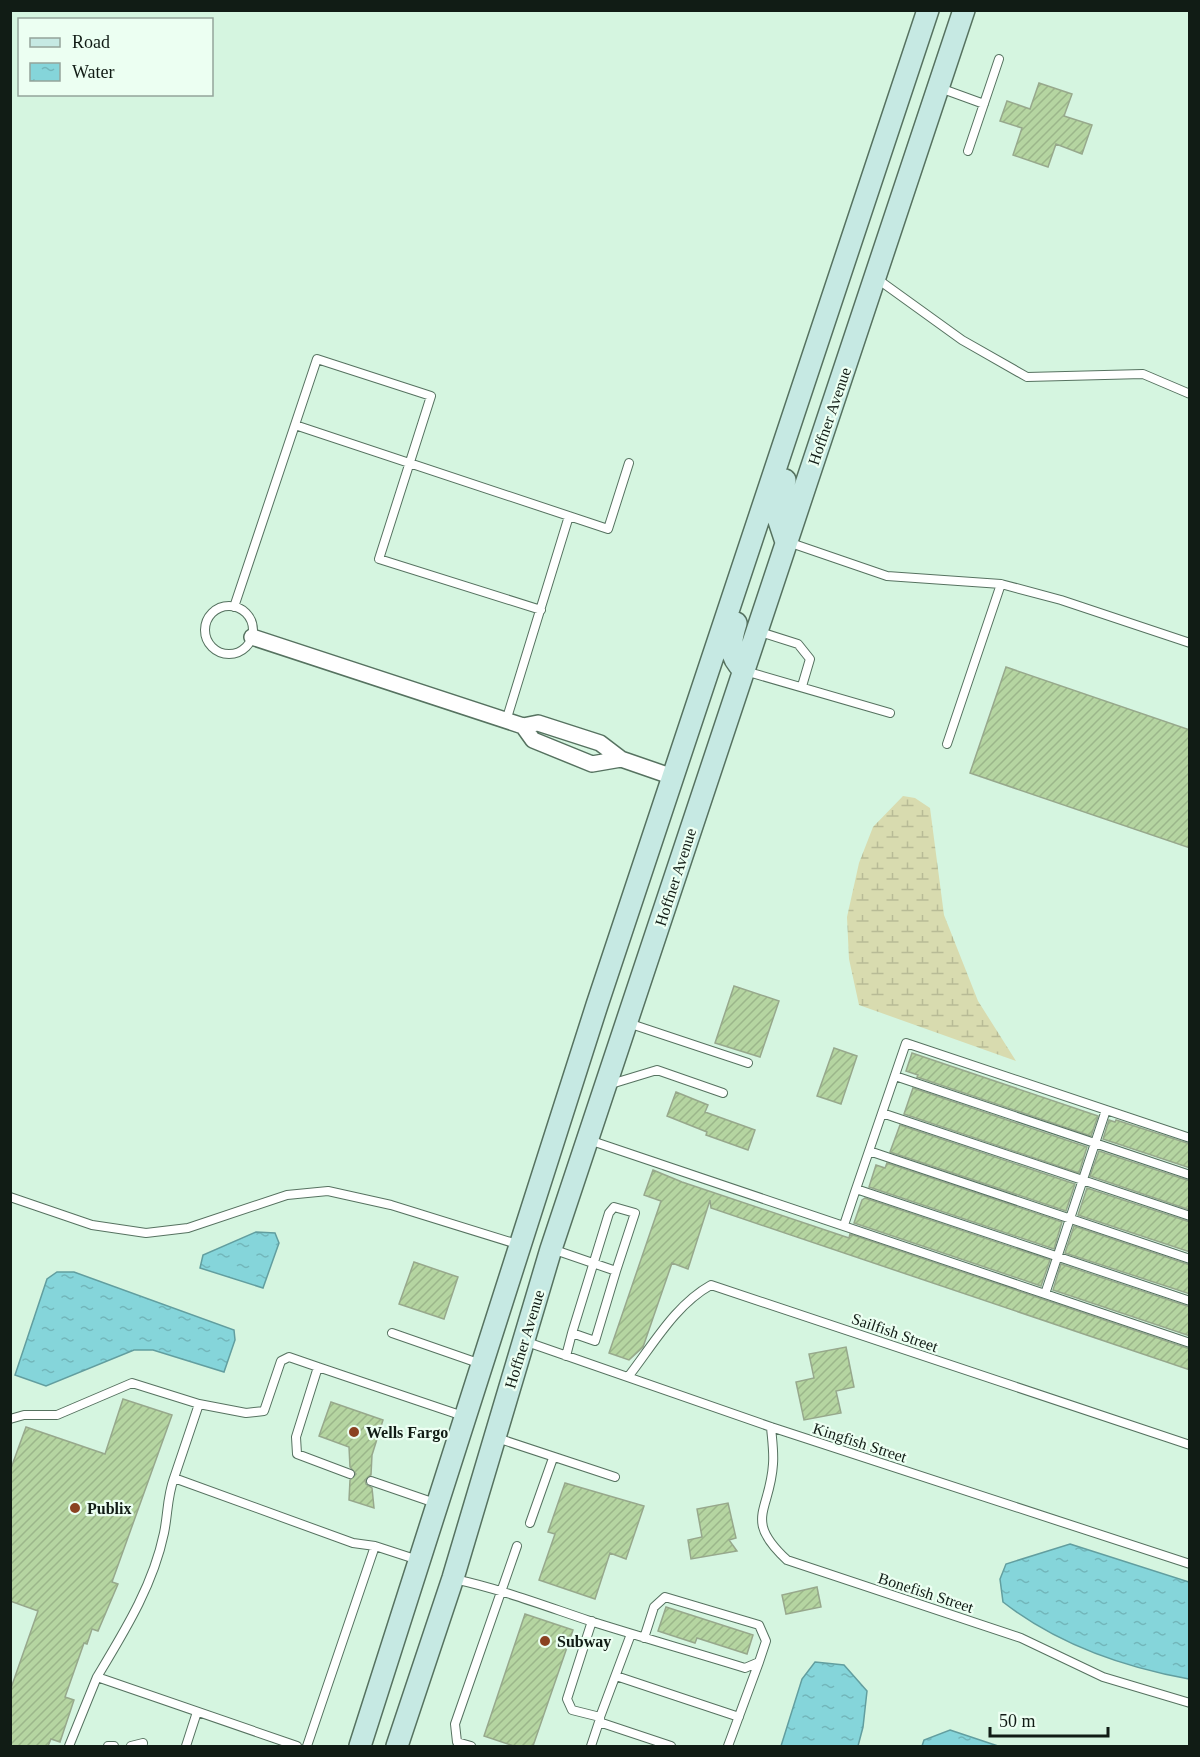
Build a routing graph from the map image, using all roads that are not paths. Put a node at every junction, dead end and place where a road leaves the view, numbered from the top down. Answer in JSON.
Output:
{"nodes":[{"id":1,"x":928,"y":10,"type":"edge"},
{"id":2,"x":964,"y":10,"type":"edge"},
{"id":3,"x":999,"y":59,"type":"dead end"},
{"id":4,"x":938,"y":88,"type":"junction"},
{"id":5,"x":984,"y":104,"type":"junction"},
{"id":6,"x":968,"y":151,"type":"dead end"},
{"id":7,"x":839,"y":275,"type":"junction"},
{"id":8,"x":875,"y":277,"type":"junction"},
{"id":9,"x":1190,"y":394,"type":"edge"},
{"id":10,"x":295,"y":425,"type":"junction"},
{"id":11,"x":410,"y":464,"type":"junction"},
{"id":12,"x":629,"y":464,"type":"dead end"},
{"id":13,"x":569,"y":516,"type":"junction"},
{"id":14,"x":758,"y":520,"type":"junction"},
{"id":15,"x":786,"y":542,"type":"junction"},
{"id":16,"x":1001,"y":584,"type":"junction"},
{"id":17,"x":234,"y":606,"type":"junction"},
{"id":18,"x":540,"y":610,"type":"junction"},
{"id":19,"x":757,"y":631,"type":"junction"},
{"id":20,"x":252,"y":637,"type":"junction"},
{"id":21,"x":1190,"y":643,"type":"edge"},
{"id":22,"x":744,"y":670,"type":"junction"},
{"id":23,"x":802,"y":686,"type":"junction"},
{"id":24,"x":890,"y":713,"type":"dead end"},
{"id":25,"x":506,"y":721,"type":"junction"},
{"id":26,"x":523,"y":726,"type":"junction"},
{"id":27,"x":946,"y":744,"type":"dead end"},
{"id":28,"x":621,"y":759,"type":"junction"},
{"id":29,"x":673,"y":777,"type":"junction"},
{"id":30,"x":626,"y":1023,"type":"junction"},
{"id":31,"x":581,"y":1055,"type":"junction"},
{"id":32,"x":748,"y":1063,"type":"dead end"},
{"id":33,"x":894,"y":1076,"type":"junction"},
{"id":34,"x":606,"y":1086,"type":"junction"},
{"id":35,"x":723,"y":1093,"type":"dead end"},
{"id":36,"x":1106,"y":1110,"type":"junction"},
{"id":37,"x":882,"y":1113,"type":"junction"},
{"id":38,"x":1190,"y":1138,"type":"edge"},
{"id":39,"x":587,"y":1139,"type":"junction"},
{"id":40,"x":1095,"y":1143,"type":"junction"},
{"id":41,"x":869,"y":1151,"type":"junction"},
{"id":42,"x":1190,"y":1175,"type":"edge"},
{"id":43,"x":1083,"y":1181,"type":"junction"},
{"id":44,"x":856,"y":1189,"type":"junction"},
{"id":45,"x":10,"y":1197,"type":"edge"},
{"id":46,"x":1190,"y":1216,"type":"edge"},
{"id":47,"x":1070,"y":1219,"type":"junction"},
{"id":48,"x":844,"y":1225,"type":"junction"},
{"id":49,"x":521,"y":1245,"type":"junction"},
{"id":50,"x":551,"y":1249,"type":"junction"},
{"id":51,"x":1058,"y":1257,"type":"junction"},
{"id":52,"x":1190,"y":1259,"type":"edge"},
{"id":53,"x":592,"y":1263,"type":"junction"},
{"id":54,"x":616,"y":1271,"type":"junction"},
{"id":55,"x":1045,"y":1294,"type":"junction"},
{"id":56,"x":1190,"y":1301,"type":"edge"},
{"id":57,"x":392,"y":1333,"type":"dead end"},
{"id":58,"x":572,"y":1333,"type":"junction"},
{"id":59,"x":523,"y":1341,"type":"junction"},
{"id":60,"x":1190,"y":1343,"type":"edge"},
{"id":61,"x":566,"y":1356,"type":"junction"},
{"id":62,"x":482,"y":1364,"type":"junction"},
{"id":63,"x":318,"y":1367,"type":"junction"},
{"id":64,"x":628,"y":1377,"type":"junction"},
{"id":65,"x":199,"y":1404,"type":"junction"},
{"id":66,"x":465,"y":1416,"type":"junction"},
{"id":67,"x":10,"y":1419,"type":"edge"},
{"id":68,"x":771,"y":1427,"type":"junction"},
{"id":69,"x":493,"y":1437,"type":"junction"},
{"id":70,"x":1190,"y":1446,"type":"edge"},
{"id":71,"x":554,"y":1458,"type":"junction"},
{"id":72,"x":350,"y":1474,"type":"dead end"},
{"id":73,"x":615,"y":1477,"type":"dead end"},
{"id":74,"x":174,"y":1478,"type":"junction"},
{"id":75,"x":371,"y":1480,"type":"dead end"},
{"id":76,"x":438,"y":1504,"type":"junction"},
{"id":77,"x":530,"y":1523,"type":"dead end"},
{"id":78,"x":375,"y":1546,"type":"junction"},
{"id":79,"x":517,"y":1546,"type":"dead end"},
{"id":80,"x":420,"y":1560,"type":"junction"},
{"id":81,"x":1190,"y":1564,"type":"edge"},
{"id":82,"x":453,"y":1578,"type":"junction"},
{"id":83,"x":502,"y":1592,"type":"junction"},
{"id":84,"x":592,"y":1621,"type":"junction"},
{"id":85,"x":631,"y":1634,"type":"junction"},
{"id":86,"x":644,"y":1638,"type":"junction"},
{"id":87,"x":759,"y":1662,"type":"junction"},
{"id":88,"x":616,"y":1676,"type":"junction"},
{"id":89,"x":97,"y":1677,"type":"junction"},
{"id":90,"x":1190,"y":1703,"type":"edge"},
{"id":91,"x":197,"y":1712,"type":"junction"},
{"id":92,"x":739,"y":1717,"type":"junction"},
{"id":93,"x":600,"y":1720,"type":"junction"},
{"id":94,"x":143,"y":1743,"type":"dead end"},
{"id":95,"x":69,"y":1746,"type":"edge"},
{"id":96,"x":108,"y":1746,"type":"edge"},
{"id":97,"x":114,"y":1746,"type":"edge"},
{"id":98,"x":131,"y":1746,"type":"edge"},
{"id":99,"x":186,"y":1746,"type":"edge"},
{"id":100,"x":297,"y":1746,"type":"edge"},
{"id":101,"x":307,"y":1746,"type":"edge"},
{"id":102,"x":360,"y":1746,"type":"edge"},
{"id":103,"x":397,"y":1746,"type":"edge"},
{"id":104,"x":471,"y":1746,"type":"edge"},
{"id":105,"x":591,"y":1746,"type":"edge"},
{"id":106,"x":672,"y":1746,"type":"edge"},
{"id":107,"x":728,"y":1746,"type":"edge"}],
"edges":[{"from":1,"to":7,"type":"main road","name":"Hoffner Avenue"},
{"from":2,"to":4,"type":"main road","name":"Hoffner Avenue"},
{"from":3,"to":5,"type":"lane"},
{"from":4,"to":5,"type":"lane"},
{"from":4,"to":8,"type":"main road","name":"Hoffner Avenue"},
{"from":5,"to":6,"type":"lane"},
{"from":7,"to":14,"type":"main road","name":"Hoffner Avenue"},
{"from":7,"to":15,"type":"main road"},
{"from":8,"to":9,"type":"lane"},
{"from":8,"to":15,"type":"main road","name":"Hoffner Avenue"},
{"from":10,"to":11,"type":"lane"},
{"from":10,"to":11,"type":"lane"},
{"from":10,"to":17,"type":"lane"},
{"from":11,"to":13,"type":"lane"},
{"from":11,"to":18,"type":"lane"},
{"from":12,"to":13,"type":"lane"},
{"from":13,"to":18,"type":"lane"},
{"from":14,"to":22,"type":"main road"},
{"from":14,"to":29,"type":"main road","name":"Hoffner Avenue"},
{"from":15,"to":16,"type":"lane"},
{"from":15,"to":19,"type":"main road","name":"Hoffner Avenue"},
{"from":16,"to":21,"type":"lane"},
{"from":16,"to":27,"type":"lane"},
{"from":17,"to":20,"type":"lane"},
{"from":17,"to":20,"type":"lane"},
{"from":18,"to":25,"type":"lane"},
{"from":19,"to":22,"type":"main road","name":"Hoffner Avenue"},
{"from":19,"to":23,"type":"lane"},
{"from":20,"to":25,"type":"street"},
{"from":22,"to":23,"type":"lane"},
{"from":22,"to":30,"type":"main road","name":"Hoffner Avenue"},
{"from":23,"to":24,"type":"lane"},
{"from":25,"to":26,"type":"street"},
{"from":26,"to":28,"type":"street"},
{"from":26,"to":28,"type":"street"},
{"from":28,"to":29,"type":"street"},
{"from":29,"to":31,"type":"main road","name":"Hoffner Avenue"},
{"from":30,"to":32,"type":"lane"},
{"from":30,"to":34,"type":"main road","name":"Hoffner Avenue"},
{"from":31,"to":49,"type":"main road","name":"Hoffner Avenue"},
{"from":31,"to":50,"type":"main road"},
{"from":33,"to":36,"type":"lane"},
{"from":33,"to":37,"type":"lane"},
{"from":33,"to":40,"type":"lane"},
{"from":34,"to":35,"type":"lane"},
{"from":34,"to":39,"type":"main road","name":"Hoffner Avenue"},
{"from":36,"to":38,"type":"lane"},
{"from":36,"to":40,"type":"lane"},
{"from":37,"to":41,"type":"lane"},
{"from":37,"to":43,"type":"lane"},
{"from":39,"to":48,"type":"lane"},
{"from":39,"to":50,"type":"main road","name":"Hoffner Avenue"},
{"from":40,"to":42,"type":"lane"},
{"from":40,"to":43,"type":"lane"},
{"from":41,"to":44,"type":"lane"},
{"from":41,"to":47,"type":"lane"},
{"from":43,"to":46,"type":"lane"},
{"from":43,"to":47,"type":"lane"},
{"from":44,"to":48,"type":"lane"},
{"from":44,"to":51,"type":"lane"},
{"from":45,"to":49,"type":"lane"},
{"from":47,"to":51,"type":"lane"},
{"from":47,"to":52,"type":"lane"},
{"from":48,"to":55,"type":"lane"},
{"from":49,"to":59,"type":"main road"},
{"from":49,"to":62,"type":"main road","name":"Hoffner Avenue"},
{"from":50,"to":53,"type":"lane"},
{"from":50,"to":59,"type":"main road","name":"Hoffner Avenue"},
{"from":51,"to":55,"type":"lane"},
{"from":51,"to":56,"type":"lane"},
{"from":53,"to":54,"type":"lane"},
{"from":53,"to":54,"type":"lane"},
{"from":53,"to":58,"type":"lane"},
{"from":54,"to":58,"type":"lane"},
{"from":55,"to":60,"type":"lane"},
{"from":57,"to":62,"type":"lane"},
{"from":58,"to":61,"type":"lane"},
{"from":59,"to":61,"type":"lane","name":"Kingfish Street"},
{"from":59,"to":69,"type":"main road","name":"Hoffner Avenue"},
{"from":61,"to":64,"type":"lane","name":"Kingfish Street"},
{"from":62,"to":66,"type":"main road","name":"Hoffner Avenue"},
{"from":63,"to":65,"type":"lane"},
{"from":63,"to":66,"type":"lane"},
{"from":63,"to":72,"type":"lane"},
{"from":64,"to":68,"type":"lane","name":"Kingfish Street"},
{"from":64,"to":70,"type":"lane","name":"Sailfish Street"},
{"from":65,"to":67,"type":"lane"},
{"from":65,"to":74,"type":"lane"},
{"from":66,"to":76,"type":"main road","name":"Hoffner Avenue"},
{"from":68,"to":81,"type":"lane","name":"Kingfish Street"},
{"from":68,"to":90,"type":"lane","name":"Bonefish Street"},
{"from":69,"to":71,"type":"lane"},
{"from":69,"to":82,"type":"main road","name":"Hoffner Avenue"},
{"from":71,"to":73,"type":"lane"},
{"from":71,"to":77,"type":"lane"},
{"from":74,"to":78,"type":"lane"},
{"from":74,"to":89,"type":"lane"},
{"from":75,"to":76,"type":"lane"},
{"from":76,"to":80,"type":"main road","name":"Hoffner Avenue"},
{"from":78,"to":80,"type":"lane"},
{"from":78,"to":101,"type":"lane"},
{"from":79,"to":83,"type":"lane"},
{"from":80,"to":102,"type":"main road","name":"Hoffner Avenue"},
{"from":82,"to":83,"type":"lane"},
{"from":82,"to":103,"type":"main road","name":"Hoffner Avenue"},
{"from":83,"to":84,"type":"lane"},
{"from":83,"to":104,"type":"lane"},
{"from":84,"to":85,"type":"lane"},
{"from":84,"to":93,"type":"lane"},
{"from":85,"to":86,"type":"lane"},
{"from":85,"to":88,"type":"lane"},
{"from":86,"to":87,"type":"lane"},
{"from":86,"to":87,"type":"lane"},
{"from":87,"to":92,"type":"lane"},
{"from":88,"to":92,"type":"lane"},
{"from":88,"to":93,"type":"lane"},
{"from":89,"to":91,"type":"lane"},
{"from":89,"to":95,"type":"lane"},
{"from":91,"to":99,"type":"lane"},
{"from":91,"to":100,"type":"lane"},
{"from":92,"to":107,"type":"lane"},
{"from":93,"to":105,"type":"lane"},
{"from":93,"to":106,"type":"lane"},
{"from":94,"to":98,"type":"lane"},
{"from":96,"to":97,"type":"lane"}]}
